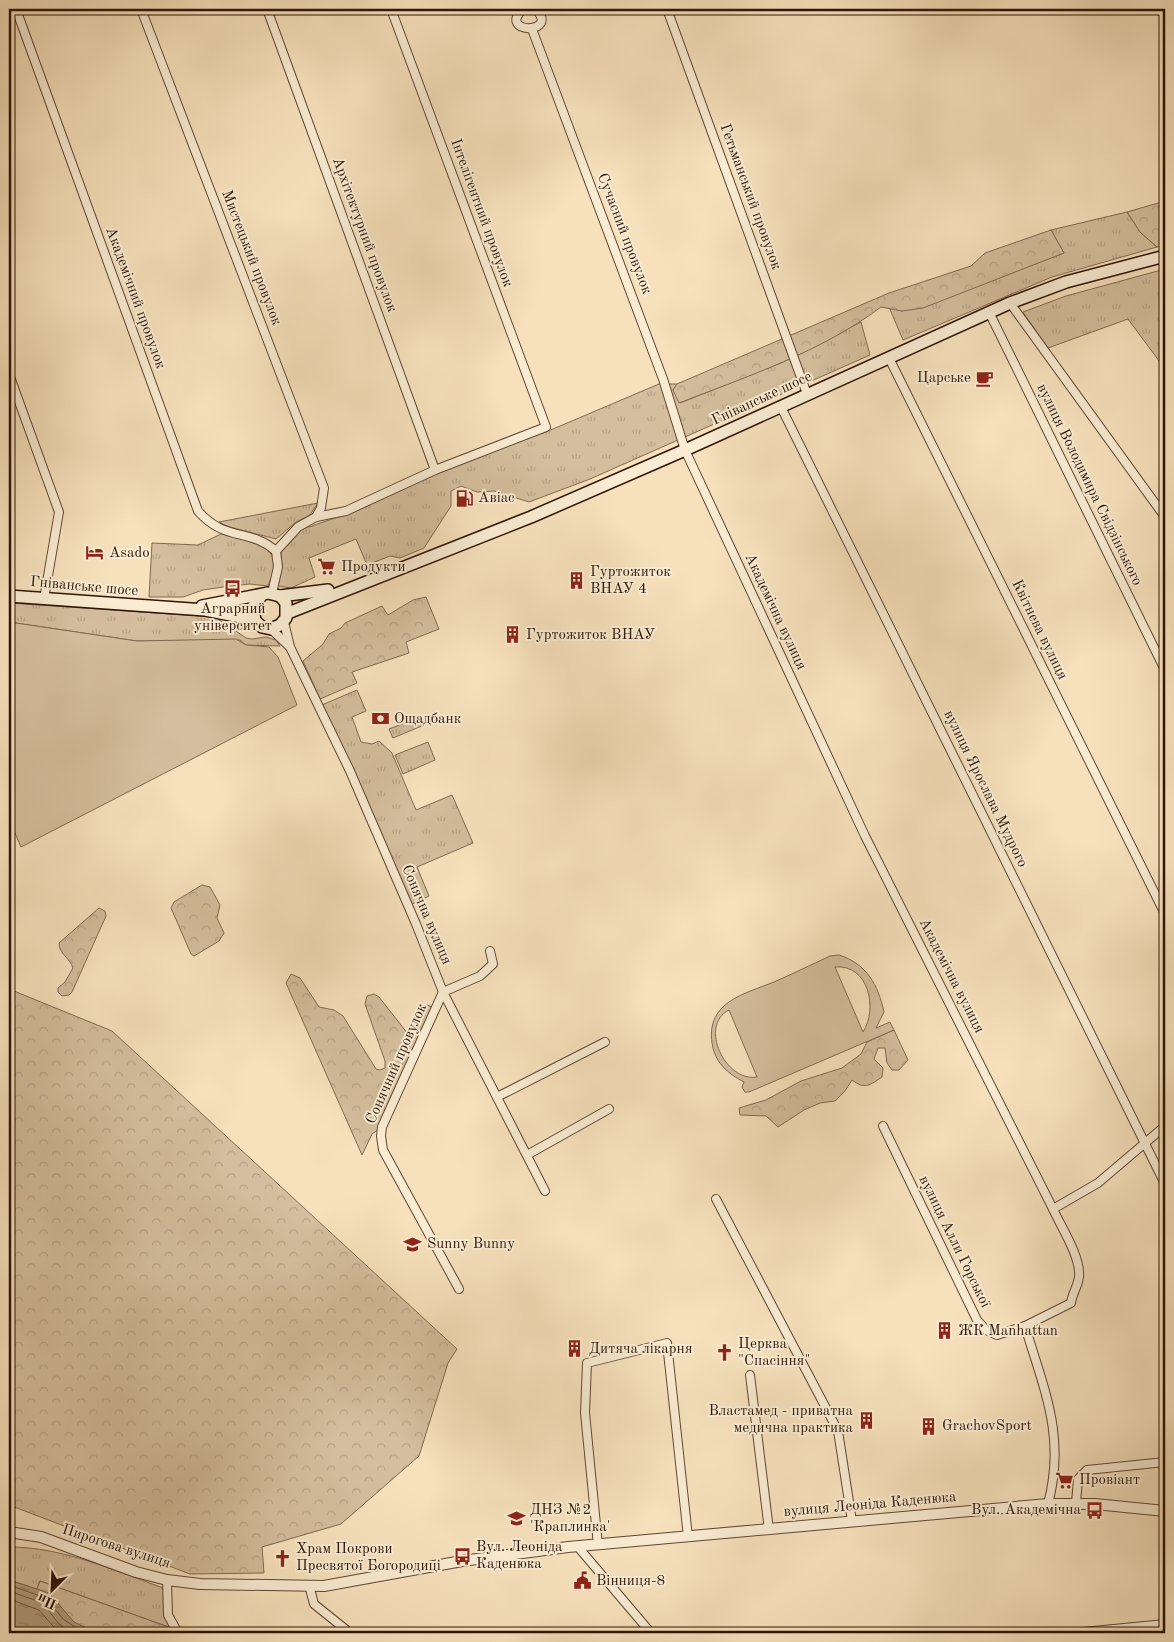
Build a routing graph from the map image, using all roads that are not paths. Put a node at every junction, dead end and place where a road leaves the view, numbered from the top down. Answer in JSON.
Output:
{"nodes":[{"id":1,"x":16,"y":9,"type":"edge"},
{"id":2,"x":141,"y":9,"type":"edge"},
{"id":3,"x":267,"y":9,"type":"edge"},
{"id":4,"x":391,"y":9,"type":"edge"},
{"id":5,"x":523,"y":9,"type":"edge"},
{"id":6,"x":535,"y":9,"type":"edge"},
{"id":7,"x":667,"y":9,"type":"edge"},
{"id":8,"x":532,"y":29,"type":"junction"},
{"id":9,"x":1165,"y":256,"type":"edge"},
{"id":10,"x":1010,"y":303,"type":"junction"},
{"id":11,"x":989,"y":312,"type":"junction"},
{"id":12,"x":889,"y":358,"type":"junction"},
{"id":13,"x":9,"y":374,"type":"edge"},
{"id":14,"x":807,"y":394,"type":"junction"},
{"id":15,"x":781,"y":407,"type":"junction"},
{"id":16,"x":685,"y":450,"type":"junction"},
{"id":17,"x":435,"y":470,"type":"junction"},
{"id":18,"x":316,"y":517,"type":"junction"},
{"id":19,"x":1165,"y":517,"type":"edge"},
{"id":20,"x":276,"y":550,"type":"junction"},
{"id":21,"x":374,"y":579,"type":"junction"},
{"id":22,"x":271,"y":595,"type":"junction"},
{"id":23,"x":9,"y":596,"type":"edge"},
{"id":24,"x":44,"y":599,"type":"junction"},
{"id":25,"x":158,"y":608,"type":"junction"},
{"id":26,"x":286,"y":617,"type":"junction"},
{"id":27,"x":255,"y":621,"type":"junction"},
{"id":28,"x":271,"y":629,"type":"junction"},
{"id":29,"x":290,"y":647,"type":"junction"},
{"id":30,"x":1165,"y":670,"type":"edge"},
{"id":31,"x":1165,"y":914,"type":"edge"},
{"id":32,"x":490,"y":951,"type":"dead end"},
{"id":33,"x":443,"y":992,"type":"junction"},
{"id":34,"x":605,"y":1042,"type":"dead end"},
{"id":35,"x":496,"y":1098,"type":"junction"},
{"id":36,"x":609,"y":1109,"type":"dead end"},
{"id":37,"x":883,"y":1126,"type":"dead end"},
{"id":38,"x":1165,"y":1126,"type":"edge"},
{"id":39,"x":1145,"y":1143,"type":"junction"},
{"id":40,"x":526,"y":1155,"type":"junction"},
{"id":41,"x":1165,"y":1184,"type":"edge"},
{"id":42,"x":545,"y":1191,"type":"dead end"},
{"id":43,"x":716,"y":1199,"type":"dead end"},
{"id":44,"x":1053,"y":1209,"type":"junction"},
{"id":45,"x":459,"y":1289,"type":"dead end"},
{"id":46,"x":1025,"y":1326,"type":"junction"},
{"id":47,"x":750,"y":1375,"type":"dead end"},
{"id":48,"x":1165,"y":1462,"type":"edge"},
{"id":49,"x":1076,"y":1503,"type":"junction"},
{"id":50,"x":1048,"y":1504,"type":"junction"},
{"id":51,"x":1165,"y":1511,"type":"edge"},
{"id":52,"x":852,"y":1521,"type":"junction"},
{"id":53,"x":769,"y":1530,"type":"junction"},
{"id":54,"x":9,"y":1532,"type":"edge"},
{"id":55,"x":688,"y":1537,"type":"junction"},
{"id":56,"x":598,"y":1545,"type":"junction"},
{"id":57,"x":578,"y":1547,"type":"junction"},
{"id":58,"x":167,"y":1580,"type":"junction"},
{"id":59,"x":309,"y":1585,"type":"junction"},
{"id":60,"x":1165,"y":1624,"type":"edge"},
{"id":61,"x":1127,"y":1631,"type":"edge"},
{"id":62,"x":178,"y":1633,"type":"edge"},
{"id":63,"x":350,"y":1633,"type":"edge"},
{"id":64,"x":651,"y":1633,"type":"edge"},
{"id":65,"x":1073,"y":1633,"type":"edge"}],
"edges":[{"from":1,"to":20,"type":"street","name":"Академічний провулок"},
{"from":2,"to":18,"type":"street","name":"Мистецький провулок"},
{"from":3,"to":17,"type":"street","name":"Архітектурний провулок"},
{"from":4,"to":17,"type":"street","name":"Інтелігентний провулок"},
{"from":5,"to":8,"type":"street"},
{"from":6,"to":8,"type":"street"},
{"from":7,"to":14,"type":"street","name":"Гетьманський провулок"},
{"from":8,"to":16,"type":"street","name":"Сучасний провулок"},
{"from":9,"to":10,"type":"main road","name":"Гніванське шосе"},
{"from":10,"to":11,"type":"main road","name":"Гніванське шосе"},
{"from":10,"to":19,"type":"street"},
{"from":11,"to":12,"type":"main road","name":"Гніванське шосе"},
{"from":11,"to":30,"type":"street","name":"вулиця Володимира Свідзінського"},
{"from":12,"to":14,"type":"main road","name":"Гніванське шосе"},
{"from":12,"to":31,"type":"street","name":"Квітнева вулиця"},
{"from":13,"to":24,"type":"street"},
{"from":14,"to":15,"type":"main road","name":"Гніванське шосе"},
{"from":15,"to":16,"type":"main road","name":"Гніванське шосе"},
{"from":15,"to":39,"type":"street","name":"вулиця Ярослава Мудрого"},
{"from":16,"to":21,"type":"main road","name":"Гніванське шосе"},
{"from":16,"to":44,"type":"street","name":"Академічна вулиця"},
{"from":17,"to":18,"type":"street"},
{"from":18,"to":20,"type":"street"},
{"from":20,"to":22,"type":"street"},
{"from":21,"to":22,"type":"main road","name":"Гніванське шосе"},
{"from":21,"to":26,"type":"main road","name":"Гніванське шосе"},
{"from":22,"to":25,"type":"main road","name":"Гніванське шосе"},
{"from":22,"to":26,"type":"main road"},
{"from":22,"to":27,"type":"main road"},
{"from":23,"to":24,"type":"main road","name":"Гніванське шосе"},
{"from":24,"to":25,"type":"main road","name":"Гніванське шосе"},
{"from":25,"to":27,"type":"main road","name":"Гніванське шосе"},
{"from":26,"to":28,"type":"main road","name":"Гніванське шосе"},
{"from":26,"to":29,"type":"street"},
{"from":27,"to":28,"type":"main road","name":"Гніванське шосе"},
{"from":28,"to":29,"type":"street"},
{"from":29,"to":33,"type":"street","name":"Сонячна вулиця"},
{"from":32,"to":33,"type":"street","name":"Сонячний провулок"},
{"from":33,"to":35,"type":"street","name":"Сонячна вулиця"},
{"from":33,"to":45,"type":"street","name":"Сонячний провулок"},
{"from":34,"to":35,"type":"street"},
{"from":35,"to":40,"type":"street","name":"Сонячна вулиця"},
{"from":36,"to":40,"type":"street"},
{"from":37,"to":46,"type":"street","name":"вулиця Алли Горської"},
{"from":38,"to":39,"type":"street"},
{"from":39,"to":41,"type":"street","name":"вулиця Ярослава Мудрого"},
{"from":39,"to":44,"type":"street"},
{"from":40,"to":42,"type":"street","name":"Сонячна вулиця"},
{"from":43,"to":52,"type":"street"},
{"from":44,"to":46,"type":"street","name":"Академічна вулиця"},
{"from":46,"to":50,"type":"street"},
{"from":47,"to":53,"type":"street"},
{"from":48,"to":49,"type":"street"},
{"from":49,"to":50,"type":"street","name":"вулиця Леоніда Каденюка"},
{"from":49,"to":51,"type":"street","name":"вулиця Леоніда Каденюка"},
{"from":50,"to":52,"type":"street","name":"вулиця Леоніда Каденюка"},
{"from":52,"to":53,"type":"street","name":"вулиця Леоніда Каденюка"},
{"from":53,"to":55,"type":"street","name":"вулиця Леоніда Каденюка"},
{"from":54,"to":58,"type":"street","name":"Пирогова вулиця"},
{"from":55,"to":56,"type":"street","name":"вулиця Леоніда Каденюка"},
{"from":55,"to":56,"type":"street"},
{"from":56,"to":57,"type":"street","name":"вулиця Леоніда Каденюка"},
{"from":57,"to":59,"type":"street","name":"Пирогова вулиця"},
{"from":57,"to":64,"type":"street"},
{"from":58,"to":59,"type":"street","name":"Пирогова вулиця"},
{"from":58,"to":62,"type":"street"},
{"from":59,"to":63,"type":"street"},
{"from":60,"to":61,"type":"street"},
{"from":61,"to":65,"type":"street"}]}
